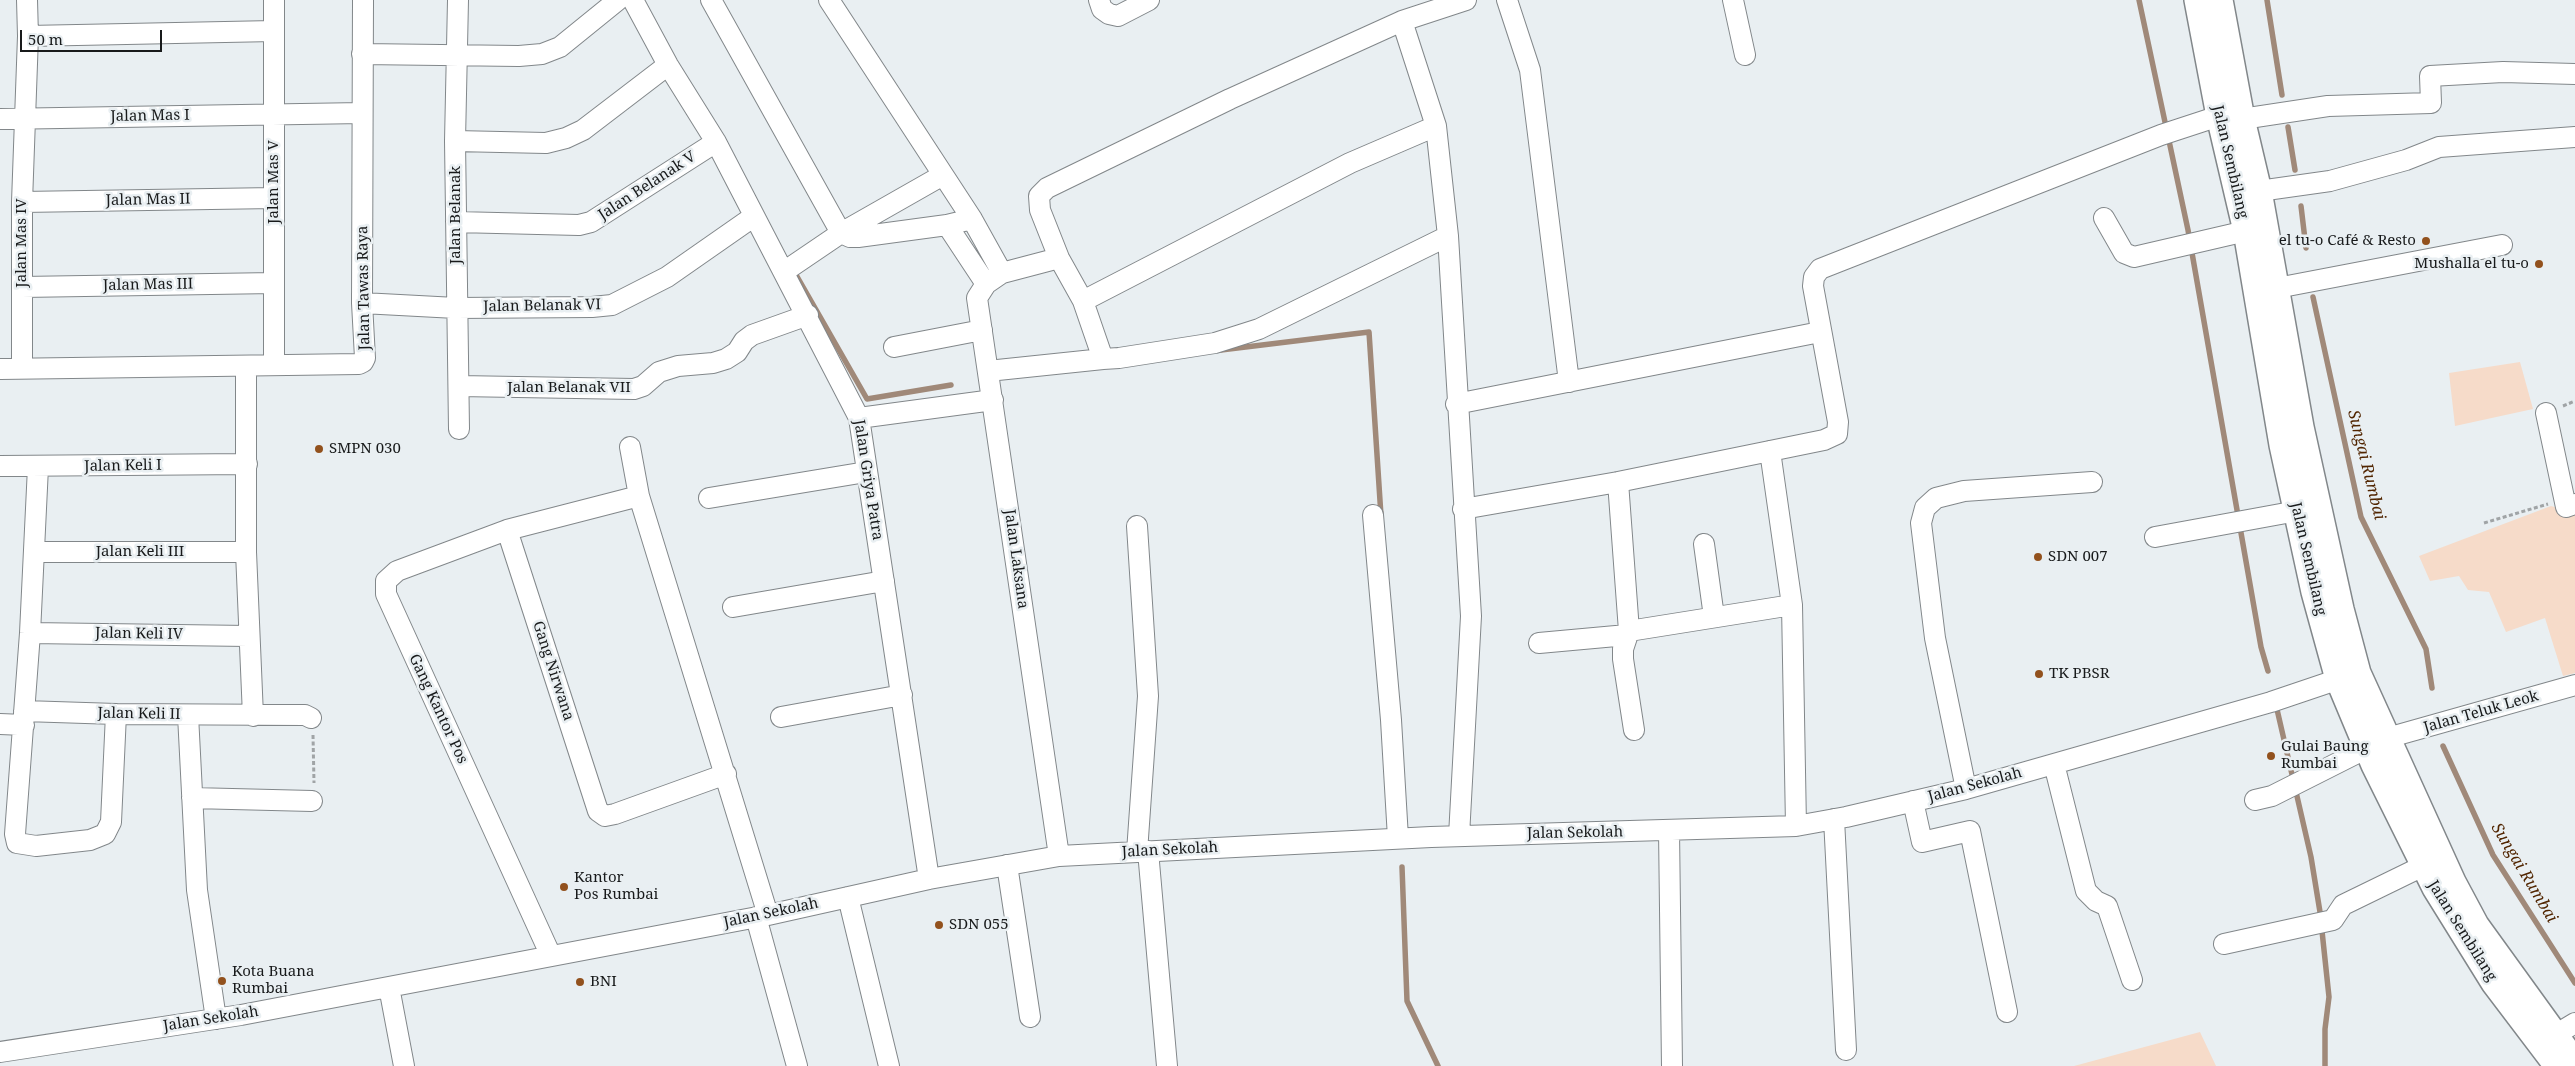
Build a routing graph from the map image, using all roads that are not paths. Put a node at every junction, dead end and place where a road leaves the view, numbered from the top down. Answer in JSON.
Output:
{"nodes":[{"id":1,"x":26,"y":0,"type":"edge"},
{"id":2,"x":274,"y":0,"type":"edge"},
{"id":3,"x":363,"y":0,"type":"edge"},
{"id":4,"x":458,"y":0,"type":"edge"},
{"id":5,"x":618,"y":0,"type":"edge"},
{"id":6,"x":633,"y":0,"type":"edge"},
{"id":7,"x":711,"y":0,"type":"edge"},
{"id":8,"x":828,"y":0,"type":"edge"},
{"id":9,"x":1099,"y":0,"type":"edge"},
{"id":10,"x":1149,"y":0,"type":"edge"},
{"id":11,"x":1466,"y":0,"type":"edge"},
{"id":12,"x":1507,"y":0,"type":"edge"},
{"id":13,"x":1733,"y":0,"type":"edge"},
{"id":14,"x":2197,"y":0,"type":"edge"},
{"id":15,"x":2220,"y":0,"type":"edge"},
{"id":16,"x":1402,"y":21,"type":"junction"},
{"id":17,"x":274,"y":31,"type":"junction"},
{"id":18,"x":28,"y":36,"type":"junction"},
{"id":19,"x":362,"y":54,"type":"junction"},
{"id":20,"x":1746,"y":55,"type":"dead end"},
{"id":21,"x":456,"y":56,"type":"junction"},
{"id":22,"x":668,"y":65,"type":"junction"},
{"id":23,"x":2575,"y":74,"type":"edge"},
{"id":24,"x":274,"y":113,"type":"junction"},
{"id":25,"x":362,"y":113,"type":"junction"},
{"id":26,"x":26,"y":118,"type":"junction"},
{"id":27,"x":2231,"y":118,"type":"junction"},
{"id":28,"x":0,"y":119,"type":"edge"},
{"id":29,"x":1436,"y":126,"type":"junction"},
{"id":30,"x":2575,"y":137,"type":"edge"},
{"id":31,"x":455,"y":141,"type":"junction"},
{"id":32,"x":716,"y":142,"type":"junction"},
{"id":33,"x":943,"y":175,"type":"junction"},
{"id":34,"x":2259,"y":191,"type":"junction"},
{"id":35,"x":274,"y":198,"type":"junction"},
{"id":36,"x":22,"y":202,"type":"junction"},
{"id":37,"x":753,"y":217,"type":"junction"},
{"id":38,"x":972,"y":218,"type":"junction"},
{"id":39,"x":2104,"y":218,"type":"dead end"},
{"id":40,"x":456,"y":222,"type":"junction"},
{"id":41,"x":947,"y":225,"type":"junction"},
{"id":42,"x":2246,"y":231,"type":"junction"},
{"id":43,"x":841,"y":232,"type":"junction"},
{"id":44,"x":1448,"y":236,"type":"junction"},
{"id":45,"x":2502,"y":246,"type":"dead end"},
{"id":46,"x":1059,"y":258,"type":"junction"},
{"id":47,"x":790,"y":267,"type":"junction"},
{"id":48,"x":1002,"y":272,"type":"junction"},
{"id":49,"x":274,"y":283,"type":"junction"},
{"id":50,"x":986,"y":284,"type":"junction"},
{"id":51,"x":22,"y":287,"type":"junction"},
{"id":52,"x":2277,"y":288,"type":"junction"},
{"id":53,"x":1084,"y":300,"type":"junction"},
{"id":54,"x":362,"y":303,"type":"junction"},
{"id":55,"x":456,"y":308,"type":"junction"},
{"id":56,"x":808,"y":315,"type":"junction"},
{"id":57,"x":982,"y":330,"type":"junction"},
{"id":58,"x":1820,"y":332,"type":"junction"},
{"id":59,"x":894,"y":348,"type":"dead end"},
{"id":60,"x":1103,"y":359,"type":"junction"},
{"id":61,"x":274,"y":365,"type":"junction"},
{"id":62,"x":246,"y":366,"type":"junction"},
{"id":63,"x":0,"y":368,"type":"edge"},
{"id":64,"x":22,"y":368,"type":"junction"},
{"id":65,"x":988,"y":370,"type":"junction"},
{"id":66,"x":1569,"y":382,"type":"junction"},
{"id":67,"x":459,"y":386,"type":"junction"},
{"id":68,"x":993,"y":400,"type":"junction"},
{"id":69,"x":1456,"y":404,"type":"junction"},
{"id":70,"x":2546,"y":413,"type":"dead end"},
{"id":71,"x":859,"y":418,"type":"junction"},
{"id":72,"x":459,"y":430,"type":"dead end"},
{"id":73,"x":630,"y":447,"type":"dead end"},
{"id":74,"x":1770,"y":450,"type":"junction"},
{"id":75,"x":247,"y":464,"type":"junction"},
{"id":76,"x":0,"y":466,"type":"edge"},
{"id":77,"x":38,"y":468,"type":"junction"},
{"id":78,"x":866,"y":472,"type":"junction"},
{"id":79,"x":1618,"y":482,"type":"junction"},
{"id":80,"x":2092,"y":482,"type":"dead end"},
{"id":81,"x":639,"y":496,"type":"junction"},
{"id":82,"x":709,"y":498,"type":"dead end"},
{"id":83,"x":2570,"y":502,"type":"edge"},
{"id":84,"x":1463,"y":509,"type":"junction"},
{"id":85,"x":2297,"y":511,"type":"junction"},
{"id":86,"x":1373,"y":515,"type":"dead end"},
{"id":87,"x":1137,"y":526,"type":"dead end"},
{"id":88,"x":507,"y":530,"type":"junction"},
{"id":89,"x":2155,"y":537,"type":"dead end"},
{"id":90,"x":1704,"y":544,"type":"dead end"},
{"id":91,"x":34,"y":552,"type":"junction"},
{"id":92,"x":246,"y":552,"type":"junction"},
{"id":93,"x":884,"y":581,"type":"junction"},
{"id":94,"x":1792,"y":604,"type":"junction"},
{"id":95,"x":733,"y":607,"type":"dead end"},
{"id":96,"x":1714,"y":617,"type":"junction"},
{"id":97,"x":30,"y":633,"type":"junction"},
{"id":98,"x":1628,"y":633,"type":"junction"},
{"id":99,"x":248,"y":636,"type":"junction"},
{"id":100,"x":1539,"y":643,"type":"dead end"},
{"id":101,"x":2348,"y":676,"type":"junction"},
{"id":102,"x":2575,"y":685,"type":"edge"},
{"id":103,"x":902,"y":695,"type":"junction"},
{"id":104,"x":116,"y":714,"type":"junction"},
{"id":105,"x":188,"y":715,"type":"junction"},
{"id":106,"x":254,"y":716,"type":"junction"},
{"id":107,"x":782,"y":717,"type":"dead end"},
{"id":108,"x":24,"y":718,"type":"junction"},
{"id":109,"x":311,"y":718,"type":"road end"},
{"id":110,"x":0,"y":724,"type":"edge"},
{"id":111,"x":1634,"y":730,"type":"dead end"},
{"id":112,"x":2377,"y":742,"type":"junction"},
{"id":113,"x":2054,"y":764,"type":"junction"},
{"id":114,"x":726,"y":774,"type":"junction"},
{"id":115,"x":1966,"y":789,"type":"junction"},
{"id":116,"x":192,"y":798,"type":"junction"},
{"id":117,"x":2254,"y":800,"type":"dead end"},
{"id":118,"x":312,"y":801,"type":"road end"},
{"id":119,"x":1913,"y":801,"type":"junction"},
{"id":120,"x":1834,"y":819,"type":"junction"},
{"id":121,"x":1796,"y":826,"type":"junction"},
{"id":122,"x":1669,"y":830,"type":"junction"},
{"id":123,"x":1459,"y":836,"type":"junction"},
{"id":124,"x":1400,"y":838,"type":"junction"},
{"id":125,"x":1143,"y":851,"type":"junction"},
{"id":126,"x":1059,"y":856,"type":"junction"},
{"id":127,"x":1007,"y":865,"type":"junction"},
{"id":128,"x":2423,"y":866,"type":"junction"},
{"id":129,"x":929,"y":879,"type":"junction"},
{"id":130,"x":848,"y":898,"type":"junction"},
{"id":131,"x":762,"y":916,"type":"junction"},
{"id":132,"x":2224,"y":944,"type":"dead end"},
{"id":133,"x":551,"y":956,"type":"junction"},
{"id":134,"x":2132,"y":980,"type":"dead end"},
{"id":135,"x":389,"y":987,"type":"junction"},
{"id":136,"x":2008,"y":1012,"type":"dead end"},
{"id":137,"x":1030,"y":1016,"type":"dead end"},
{"id":138,"x":216,"y":1019,"type":"junction"},
{"id":139,"x":2565,"y":1029,"type":"edge"},
{"id":140,"x":1846,"y":1050,"type":"dead end"},
{"id":141,"x":0,"y":1052,"type":"edge"},
{"id":142,"x":2575,"y":1062,"type":"edge"},
{"id":143,"x":404,"y":1066,"type":"edge"},
{"id":144,"x":797,"y":1066,"type":"edge"},
{"id":145,"x":890,"y":1066,"type":"edge"},
{"id":146,"x":1167,"y":1066,"type":"edge"},
{"id":147,"x":1672,"y":1066,"type":"edge"},
{"id":148,"x":2556,"y":1066,"type":"edge"}],
"edges":[{"from":1,"to":18,"type":"street","name":"Jalan Mas IV"},
{"from":2,"to":17,"type":"street","name":"Jalan Mas V"},
{"from":3,"to":19,"type":"street","name":"Jalan Tawas Raya"},
{"from":4,"to":21,"type":"street","name":"Jalan Belanak"},
{"from":5,"to":21,"type":"street"},
{"from":6,"to":22,"type":"street","name":"Jalan Griya Patra"},
{"from":7,"to":43,"type":"street"},
{"from":8,"to":33,"type":"street"},
{"from":9,"to":10,"type":"street"},
{"from":11,"to":16,"type":"street"},
{"from":12,"to":66,"type":"street"},
{"from":13,"to":20,"type":"street"},
{"from":14,"to":27,"type":"main road","name":"Jalan Sembilang"},
{"from":15,"to":27,"type":"main road","name":"Jalan Sembilang"},
{"from":16,"to":29,"type":"street"},
{"from":16,"to":46,"type":"street"},
{"from":17,"to":18,"type":"street"},
{"from":17,"to":24,"type":"street","name":"Jalan Mas V"},
{"from":18,"to":26,"type":"street","name":"Jalan Mas IV"},
{"from":19,"to":21,"type":"street"},
{"from":19,"to":25,"type":"street","name":"Jalan Tawas Raya"},
{"from":21,"to":31,"type":"street","name":"Jalan Belanak"},
{"from":22,"to":31,"type":"street"},
{"from":22,"to":32,"type":"street","name":"Jalan Griya Patra"},
{"from":23,"to":27,"type":"street"},
{"from":24,"to":25,"type":"street","name":"Jalan Mas I"},
{"from":24,"to":26,"type":"street","name":"Jalan Mas I"},
{"from":24,"to":35,"type":"street","name":"Jalan Mas V"},
{"from":25,"to":54,"type":"street","name":"Jalan Tawas Raya"},
{"from":26,"to":28,"type":"street","name":"Jalan Mas I"},
{"from":26,"to":36,"type":"street","name":"Jalan Mas IV"},
{"from":27,"to":34,"type":"main road","name":"Jalan Sembilang"},
{"from":27,"to":42,"type":"main road","name":"Jalan Sembilang"},
{"from":27,"to":58,"type":"street"},
{"from":29,"to":44,"type":"street"},
{"from":29,"to":53,"type":"street"},
{"from":30,"to":34,"type":"street"},
{"from":31,"to":40,"type":"street","name":"Jalan Belanak"},
{"from":32,"to":37,"type":"street","name":"Jalan Griya Patra"},
{"from":32,"to":40,"type":"street","name":"Jalan Belanak V"},
{"from":33,"to":38,"type":"street"},
{"from":33,"to":43,"type":"street"},
{"from":34,"to":52,"type":"main road","name":"Jalan Sembilang"},
{"from":35,"to":36,"type":"street","name":"Jalan Mas II"},
{"from":35,"to":49,"type":"street","name":"Jalan Mas V"},
{"from":36,"to":51,"type":"street","name":"Jalan Mas IV"},
{"from":37,"to":47,"type":"street","name":"Jalan Griya Patra"},
{"from":37,"to":55,"type":"street","name":"Jalan Belanak VI"},
{"from":38,"to":41,"type":"street"},
{"from":38,"to":48,"type":"street"},
{"from":39,"to":42,"type":"street"},
{"from":40,"to":55,"type":"street","name":"Jalan Belanak"},
{"from":41,"to":43,"type":"street"},
{"from":41,"to":50,"type":"street"},
{"from":42,"to":85,"type":"main road","name":"Jalan Sembilang"},
{"from":43,"to":47,"type":"street"},
{"from":44,"to":60,"type":"street"},
{"from":44,"to":69,"type":"street"},
{"from":45,"to":52,"type":"street"},
{"from":46,"to":48,"type":"street"},
{"from":46,"to":53,"type":"street"},
{"from":47,"to":56,"type":"street","name":"Jalan Griya Patra"},
{"from":48,"to":50,"type":"street"},
{"from":49,"to":51,"type":"street","name":"Jalan Mas III"},
{"from":49,"to":61,"type":"street","name":"Jalan Mas V"},
{"from":50,"to":57,"type":"street","name":"Jalan Laksana"},
{"from":51,"to":64,"type":"street","name":"Jalan Mas IV"},
{"from":52,"to":101,"type":"main road","name":"Jalan Sembilang"},
{"from":53,"to":60,"type":"street"},
{"from":54,"to":55,"type":"street","name":"Jalan Belanak VI"},
{"from":54,"to":61,"type":"street","name":"Jalan Tawas Raya"},
{"from":55,"to":67,"type":"street","name":"Jalan Belanak"},
{"from":56,"to":67,"type":"street","name":"Jalan Belanak VII"},
{"from":56,"to":71,"type":"street","name":"Jalan Griya Patra"},
{"from":57,"to":59,"type":"street"},
{"from":57,"to":65,"type":"street","name":"Jalan Laksana"},
{"from":58,"to":66,"type":"street"},
{"from":58,"to":74,"type":"street"},
{"from":60,"to":65,"type":"street"},
{"from":61,"to":62,"type":"street","name":"Jalan Tawas Raya"},
{"from":62,"to":64,"type":"street","name":"Jalan Tawas Raya"},
{"from":62,"to":75,"type":"street"},
{"from":63,"to":64,"type":"street","name":"Jalan Tawas Raya"},
{"from":65,"to":68,"type":"street","name":"Jalan Laksana"},
{"from":66,"to":69,"type":"street"},
{"from":67,"to":72,"type":"street","name":"Jalan Belanak"},
{"from":68,"to":71,"type":"street"},
{"from":68,"to":126,"type":"street","name":"Jalan Laksana"},
{"from":69,"to":84,"type":"street"},
{"from":70,"to":83,"type":"street"},
{"from":71,"to":78,"type":"street","name":"Jalan Griya Patra"},
{"from":73,"to":81,"type":"street"},
{"from":74,"to":79,"type":"street"},
{"from":74,"to":94,"type":"street"},
{"from":75,"to":77,"type":"street","name":"Jalan Keli I"},
{"from":75,"to":92,"type":"street"},
{"from":76,"to":77,"type":"street","name":"Jalan Keli I"},
{"from":77,"to":91,"type":"street"},
{"from":78,"to":82,"type":"street"},
{"from":78,"to":93,"type":"street","name":"Jalan Griya Patra"},
{"from":79,"to":84,"type":"street"},
{"from":79,"to":98,"type":"street"},
{"from":80,"to":115,"type":"street"},
{"from":81,"to":88,"type":"street"},
{"from":81,"to":114,"type":"street"},
{"from":84,"to":123,"type":"street"},
{"from":85,"to":89,"type":"street"},
{"from":85,"to":101,"type":"main road","name":"Jalan Sembilang"},
{"from":86,"to":124,"type":"street"},
{"from":87,"to":125,"type":"street"},
{"from":88,"to":114,"type":"street","name":"Gang Nirwana"},
{"from":88,"to":133,"type":"street","name":"Gang Kantor Pos"},
{"from":90,"to":96,"type":"street"},
{"from":91,"to":92,"type":"street","name":"Jalan Keli III"},
{"from":91,"to":97,"type":"street"},
{"from":92,"to":99,"type":"street"},
{"from":93,"to":95,"type":"street"},
{"from":93,"to":103,"type":"street","name":"Jalan Griya Patra"},
{"from":94,"to":96,"type":"street"},
{"from":94,"to":121,"type":"street"},
{"from":96,"to":98,"type":"street"},
{"from":97,"to":99,"type":"street","name":"Jalan Keli IV"},
{"from":97,"to":108,"type":"street"},
{"from":98,"to":100,"type":"street"},
{"from":98,"to":111,"type":"street"},
{"from":99,"to":106,"type":"street"},
{"from":101,"to":112,"type":"main road","name":"Jalan Sembilang"},
{"from":101,"to":113,"type":"street","name":"Jalan Sekolah"},
{"from":102,"to":112,"type":"street","name":"Jalan Teluk Leok"},
{"from":103,"to":107,"type":"street"},
{"from":103,"to":129,"type":"street","name":"Jalan Griya Patra"},
{"from":104,"to":105,"type":"street","name":"Jalan Keli II"},
{"from":104,"to":108,"type":"street","name":"Jalan Keli II"},
{"from":104,"to":108,"type":"street"},
{"from":105,"to":106,"type":"street","name":"Jalan Keli II"},
{"from":105,"to":116,"type":"street"},
{"from":106,"to":109,"type":"street","name":"Jalan Keli II"},
{"from":108,"to":110,"type":"street","name":"Jalan Keli II"},
{"from":112,"to":117,"type":"street","name":"Jalan Teluk Leok"},
{"from":112,"to":128,"type":"main road","name":"Jalan Sembilang"},
{"from":112,"to":139,"type":"main road","name":"Jalan Sembilang"},
{"from":113,"to":115,"type":"street","name":"Jalan Sekolah"},
{"from":113,"to":134,"type":"street"},
{"from":114,"to":131,"type":"street"},
{"from":115,"to":119,"type":"street","name":"Jalan Sekolah"},
{"from":116,"to":118,"type":"street"},
{"from":116,"to":138,"type":"street"},
{"from":119,"to":120,"type":"street","name":"Jalan Sekolah"},
{"from":119,"to":136,"type":"street"},
{"from":120,"to":121,"type":"street","name":"Jalan Sekolah"},
{"from":120,"to":140,"type":"street"},
{"from":121,"to":122,"type":"street","name":"Jalan Sekolah"},
{"from":122,"to":123,"type":"street","name":"Jalan Sekolah"},
{"from":122,"to":147,"type":"street"},
{"from":123,"to":124,"type":"street","name":"Jalan Sekolah"},
{"from":124,"to":125,"type":"street","name":"Jalan Sekolah"},
{"from":125,"to":126,"type":"street","name":"Jalan Sekolah"},
{"from":125,"to":146,"type":"street"},
{"from":126,"to":127,"type":"street","name":"Jalan Sekolah"},
{"from":127,"to":129,"type":"street","name":"Jalan Sekolah"},
{"from":127,"to":137,"type":"street"},
{"from":128,"to":132,"type":"street"},
{"from":128,"to":148,"type":"main road","name":"Jalan Sembilang"},
{"from":129,"to":130,"type":"street","name":"Jalan Sekolah"},
{"from":130,"to":131,"type":"street","name":"Jalan Sekolah"},
{"from":130,"to":145,"type":"street"},
{"from":131,"to":133,"type":"street","name":"Jalan Sekolah"},
{"from":131,"to":144,"type":"street"},
{"from":133,"to":135,"type":"street","name":"Jalan Sekolah"},
{"from":135,"to":138,"type":"street","name":"Jalan Sekolah"},
{"from":135,"to":143,"type":"street"},
{"from":138,"to":141,"type":"street","name":"Jalan Sekolah"},
{"from":139,"to":142,"type":"main road","name":"Jalan Sembilang"}]}
